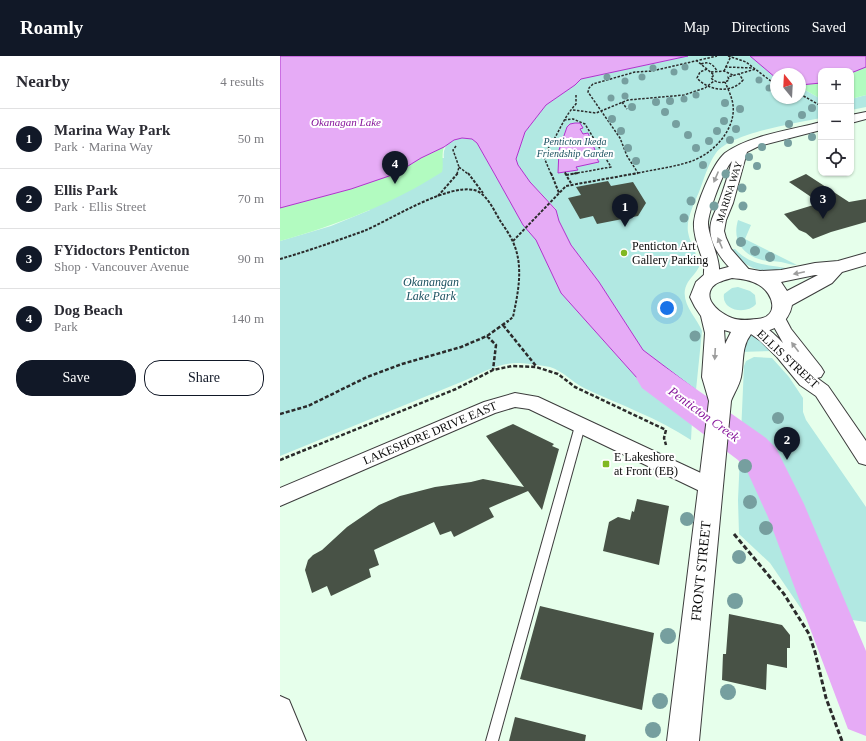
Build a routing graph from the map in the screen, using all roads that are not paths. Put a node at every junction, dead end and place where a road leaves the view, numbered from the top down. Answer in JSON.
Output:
{"nodes":[{"id":1,"x":866,"y":115,"type":"edge"},
{"id":2,"x":854,"y":118,"type":"edge"},
{"id":3,"x":818,"y":127,"type":"edge"},
{"id":4,"x":742,"y":149,"type":"junction"},
{"id":5,"x":866,"y":259,"type":"edge"},
{"id":6,"x":838,"y":267,"type":"junction"},
{"id":7,"x":752,"y":275,"type":"junction"},
{"id":8,"x":711,"y":278,"type":"junction"},
{"id":9,"x":780,"y":310,"type":"junction"},
{"id":10,"x":711,"y":316,"type":"junction"},
{"id":11,"x":749,"y":328,"type":"junction"},
{"id":12,"x":822,"y":391,"type":"junction"},
{"id":13,"x":720,"y":401,"type":"junction"},
{"id":14,"x":580,"y":426,"type":"junction"},
{"id":15,"x":866,"y":456,"type":"edge"},
{"id":16,"x":710,"y":487,"type":"junction"},
{"id":17,"x":280,"y":497,"type":"edge"},
{"id":18,"x":280,"y":709,"type":"edge"},
{"id":19,"x":293,"y":741,"type":"edge"},
{"id":20,"x":492,"y":741,"type":"edge"},
{"id":21,"x":683,"y":741,"type":"edge"}],
"edges":[{"from":1,"to":2,"type":"street"},
{"from":3,"to":4,"type":"street","name":"MARINA WAY"},
{"from":7,"to":4,"type":"street","name":"MARINA WAY","one_way":true},
{"from":4,"to":8,"type":"street","name":"MARINA WAY","one_way":true},
{"from":5,"to":6,"type":"street"},
{"from":6,"to":7,"type":"street","one_way":true},
{"from":6,"to":9,"type":"street"},
{"from":7,"to":8,"type":"street"},
{"from":7,"to":9,"type":"street"},
{"from":8,"to":10,"type":"street"},
{"from":9,"to":11,"type":"street"},
{"from":12,"to":9,"type":"street","name":"ELLIS STREET","one_way":true},
{"from":10,"to":11,"type":"street"},
{"from":10,"to":13,"type":"street","name":"FRONT STREET","one_way":true},
{"from":11,"to":12,"type":"street","name":"ELLIS STREET"},
{"from":11,"to":13,"type":"street","name":"FRONT STREET"},
{"from":12,"to":15,"type":"street","name":"ELLIS STREET"},
{"from":13,"to":16,"type":"street","name":"FRONT STREET"},
{"from":14,"to":16,"type":"street","name":"LAKESHORE DRIVE EAST"},
{"from":14,"to":17,"type":"street","name":"LAKESHORE DRIVE EAST"},
{"from":14,"to":20,"type":"lane"},
{"from":16,"to":21,"type":"street","name":"FRONT STREET"},
{"from":18,"to":19,"type":"street"}]}
